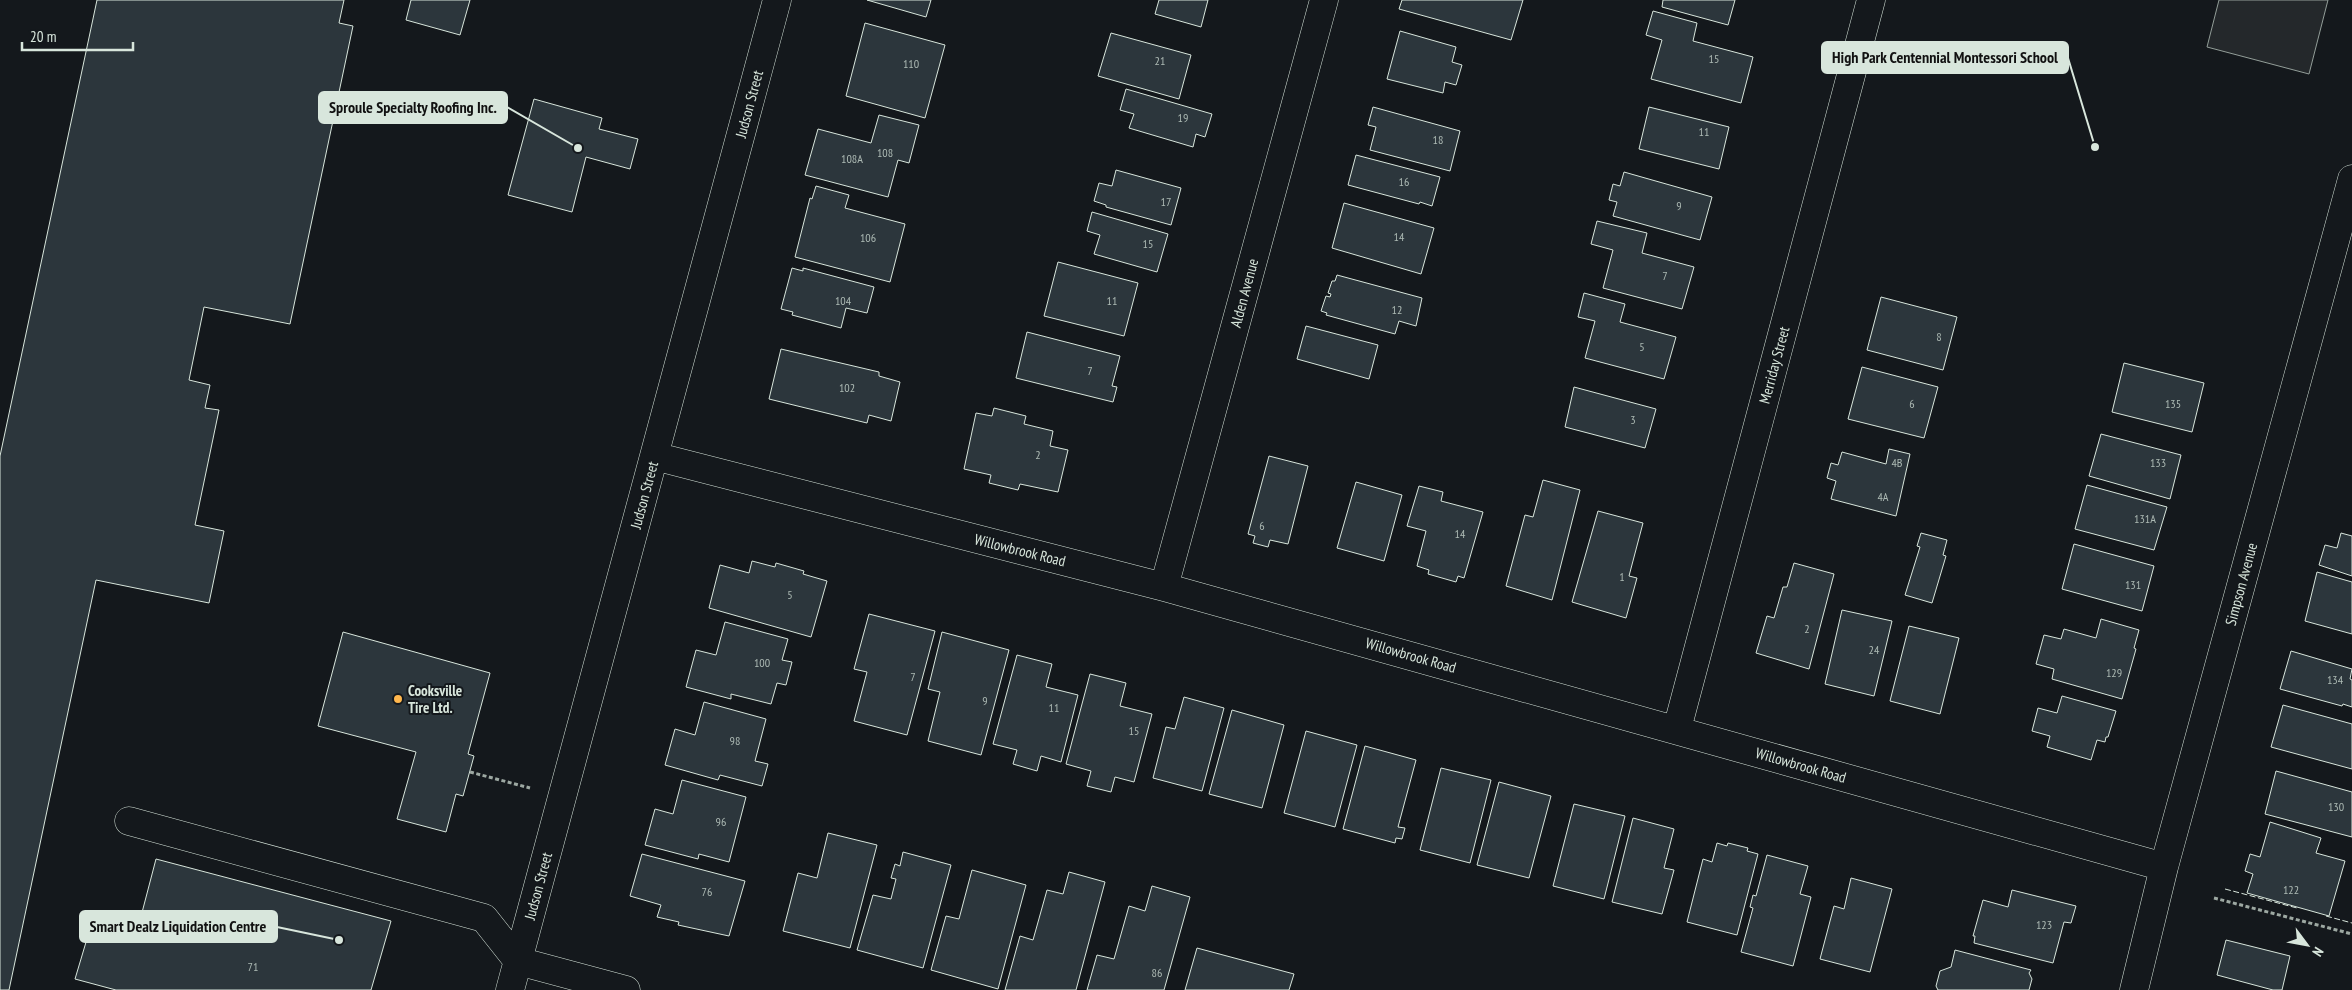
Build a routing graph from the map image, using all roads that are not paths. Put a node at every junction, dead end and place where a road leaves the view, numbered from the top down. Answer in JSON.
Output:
{"nodes":[{"id":1,"x":777,"y":0,"type":"edge"},
{"id":2,"x":1324,"y":0,"type":"edge"},
{"id":3,"x":1871,"y":0,"type":"edge"},
{"id":4,"x":2352,"y":180,"type":"edge"},
{"id":5,"x":654,"y":456,"type":"junction"},
{"id":6,"x":1164,"y":587,"type":"junction"},
{"id":7,"x":1677,"y":729,"type":"junction"},
{"id":8,"x":129,"y":820,"type":"dead end"},
{"id":9,"x":2164,"y":867,"type":"junction"},
{"id":10,"x":518,"y":961,"type":"junction"},
{"id":11,"x":510,"y":990,"type":"edge"},
{"id":12,"x":626,"y":990,"type":"edge"},
{"id":13,"x":2134,"y":990,"type":"edge"}],
"edges":[{"from":1,"to":5,"type":"street","name":"Judson Street"},
{"from":2,"to":6,"type":"street","name":"Alden Avenue"},
{"from":3,"to":7,"type":"street","name":"Merriday Street"},
{"from":4,"to":9,"type":"street","name":"Simpson Avenue"},
{"from":5,"to":6,"type":"street","name":"Willowbrook Road"},
{"from":5,"to":10,"type":"street","name":"Judson Street"},
{"from":6,"to":7,"type":"street","name":"Willowbrook Road"},
{"from":7,"to":9,"type":"street","name":"Willowbrook Road"},
{"from":8,"to":10,"type":"street"},
{"from":9,"to":13,"type":"street","name":"Simpson Avenue"},
{"from":10,"to":11,"type":"street","name":"Judson Street"},
{"from":10,"to":12,"type":"street"}]}
